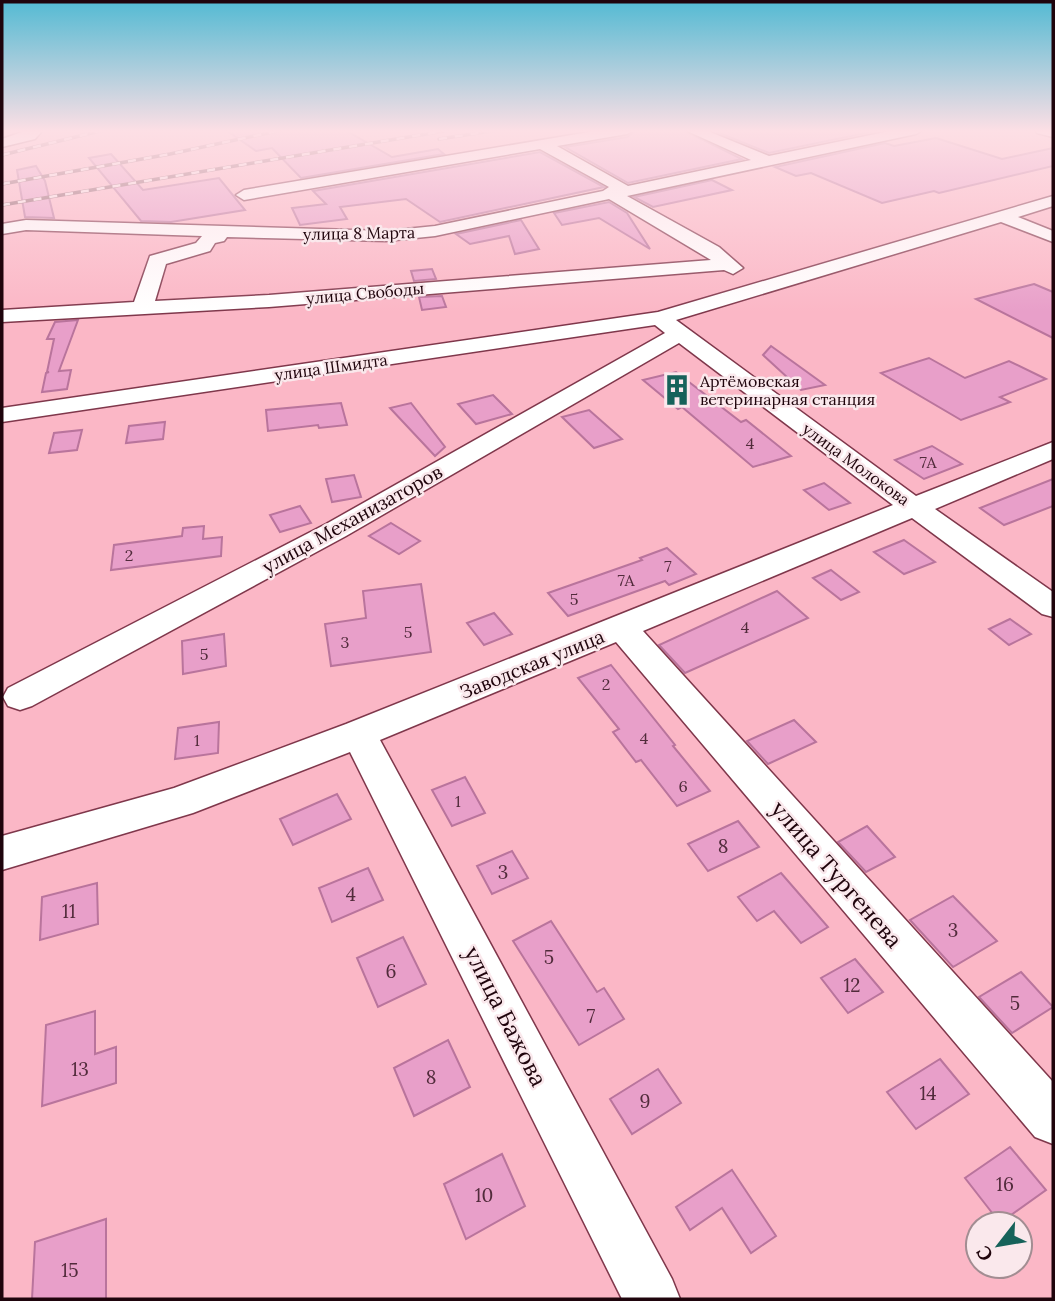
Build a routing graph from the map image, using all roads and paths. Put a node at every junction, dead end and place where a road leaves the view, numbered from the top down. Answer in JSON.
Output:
{"nodes":[{"id":1,"x":270,"y":191,"type":"edge"},
{"id":2,"x":614,"y":191,"type":"edge"},
{"id":3,"x":621,"y":191,"type":"edge"},
{"id":4,"x":610,"y":193,"type":"junction"},
{"id":5,"x":244,"y":195,"type":"dead end"},
{"id":6,"x":1053,"y":201,"type":"edge"},
{"id":7,"x":383,"y":212,"type":"dead end"},
{"id":8,"x":1001,"y":216,"type":"junction"},
{"id":9,"x":2,"y":229,"type":"edge"},
{"id":10,"x":223,"y":231,"type":"junction"},
{"id":11,"x":390,"y":235,"type":"junction"},
{"id":12,"x":1053,"y":237,"type":"edge"},
{"id":13,"x":728,"y":264,"type":"junction"},
{"id":14,"x":760,"y":288,"type":"junction"},
{"id":15,"x":143,"y":308,"type":"junction"},
{"id":16,"x":2,"y":316,"type":"edge"},
{"id":17,"x":670,"y":326,"type":"junction"},
{"id":18,"x":2,"y":415,"type":"edge"},
{"id":19,"x":1053,"y":450,"type":"edge"},
{"id":20,"x":914,"y":507,"type":"junction"},
{"id":21,"x":1053,"y":607,"type":"edge"},
{"id":22,"x":622,"y":628,"type":"junction"},
{"id":23,"x":20,"y":697,"type":"dead end"},
{"id":24,"x":359,"y":734,"type":"junction"},
{"id":25,"x":2,"y":853,"type":"edge"},
{"id":26,"x":1053,"y":1119,"type":"edge"},
{"id":27,"x":652,"y":1299,"type":"edge"}],
"edges":[{"from":1,"to":5,"type":"street"},
{"from":2,"to":4,"type":"street"},
{"from":3,"to":4,"type":"street","name":"улица 8 Марта"},
{"from":4,"to":11,"type":"street","name":"улица 8 Марта"},
{"from":4,"to":13,"type":"street"},
{"from":6,"to":8,"type":"street"},
{"from":7,"to":11,"type":"street"},
{"from":8,"to":12,"type":"street"},
{"from":8,"to":14,"type":"street"},
{"from":9,"to":10,"type":"street","name":"улица 8 Марта"},
{"from":10,"to":11,"type":"street","name":"улица 8 Марта"},
{"from":10,"to":15,"type":"street"},
{"from":13,"to":14,"type":"street"},
{"from":13,"to":15,"type":"street","name":"улица Свободы"},
{"from":14,"to":17,"type":"street"},
{"from":15,"to":16,"type":"street","name":"улица Свободы"},
{"from":17,"to":18,"type":"street","name":"улица Шмидта"},
{"from":17,"to":20,"type":"street","name":"улица Молокова"},
{"from":17,"to":23,"type":"street","name":"улица Механизаторов"},
{"from":19,"to":20,"type":"street","name":"Заводская улица"},
{"from":20,"to":21,"type":"street","name":"улица Молокова"},
{"from":20,"to":22,"type":"street","name":"Заводская улица"},
{"from":22,"to":24,"type":"street","name":"Заводская улица"},
{"from":22,"to":26,"type":"street","name":"улица Тургенева"},
{"from":24,"to":25,"type":"street","name":"Заводская улица"},
{"from":24,"to":27,"type":"street","name":"улица Бажова"}]}
